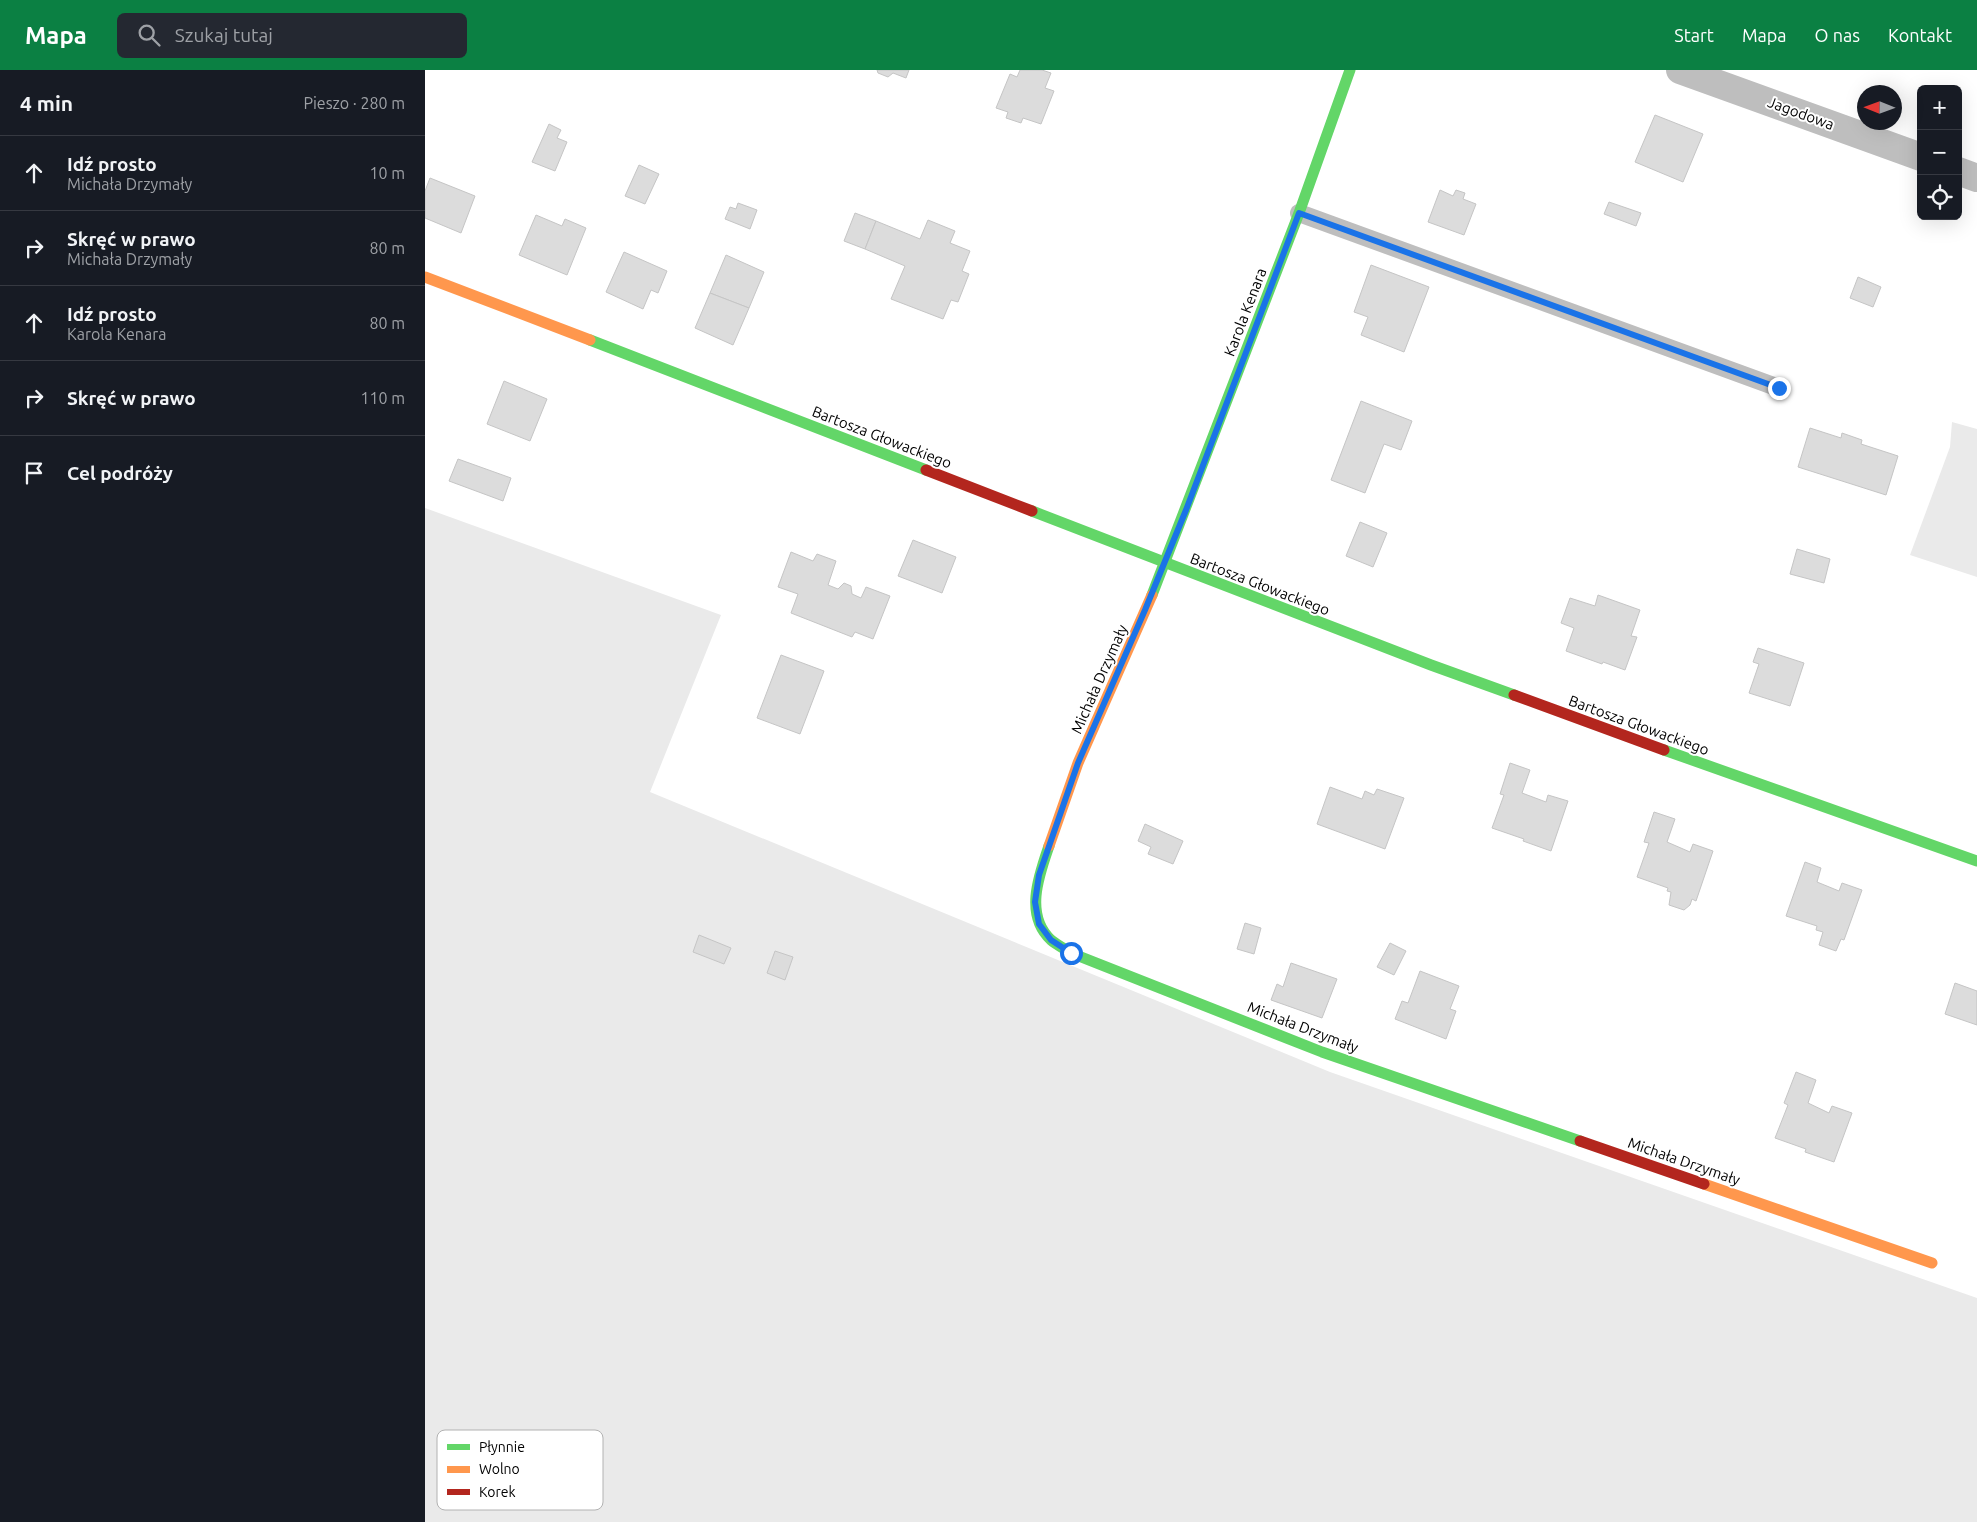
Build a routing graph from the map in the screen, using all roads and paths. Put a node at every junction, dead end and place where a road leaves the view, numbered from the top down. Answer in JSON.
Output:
{"nodes":[{"id":1,"x":1350,"y":70,"type":"edge"},
{"id":2,"x":1680,"y":70,"type":"edge"},
{"id":3,"x":1917,"y":156,"type":"edge"},
{"id":4,"x":1962,"y":172,"type":"edge"},
{"id":5,"x":1977,"y":178,"type":"edge"},
{"id":6,"x":1299,"y":213,"type":"junction"},
{"id":7,"x":425,"y":277,"type":"edge"},
{"id":8,"x":1779,"y":388,"type":"dead end"},
{"id":9,"x":1164,"y":563,"type":"junction"},
{"id":10,"x":1977,"y":861,"type":"edge"},
{"id":11,"x":1932,"y":1263,"type":"dead end"}],
"edges":[{"from":1,"to":6,"type":"street","name":"Karola Kenara"},
{"from":2,"to":3,"type":"street","name":"Jagodowa"},
{"from":4,"to":5,"type":"street"},
{"from":6,"to":8,"type":"lane"},
{"from":6,"to":9,"type":"street","name":"Karola Kenara"},
{"from":7,"to":9,"type":"street","name":"Bartosza Głowackiego"},
{"from":9,"to":10,"type":"street","name":"Bartosza Głowackiego"},
{"from":9,"to":11,"type":"street","name":"Michała Drzymały"}]}
